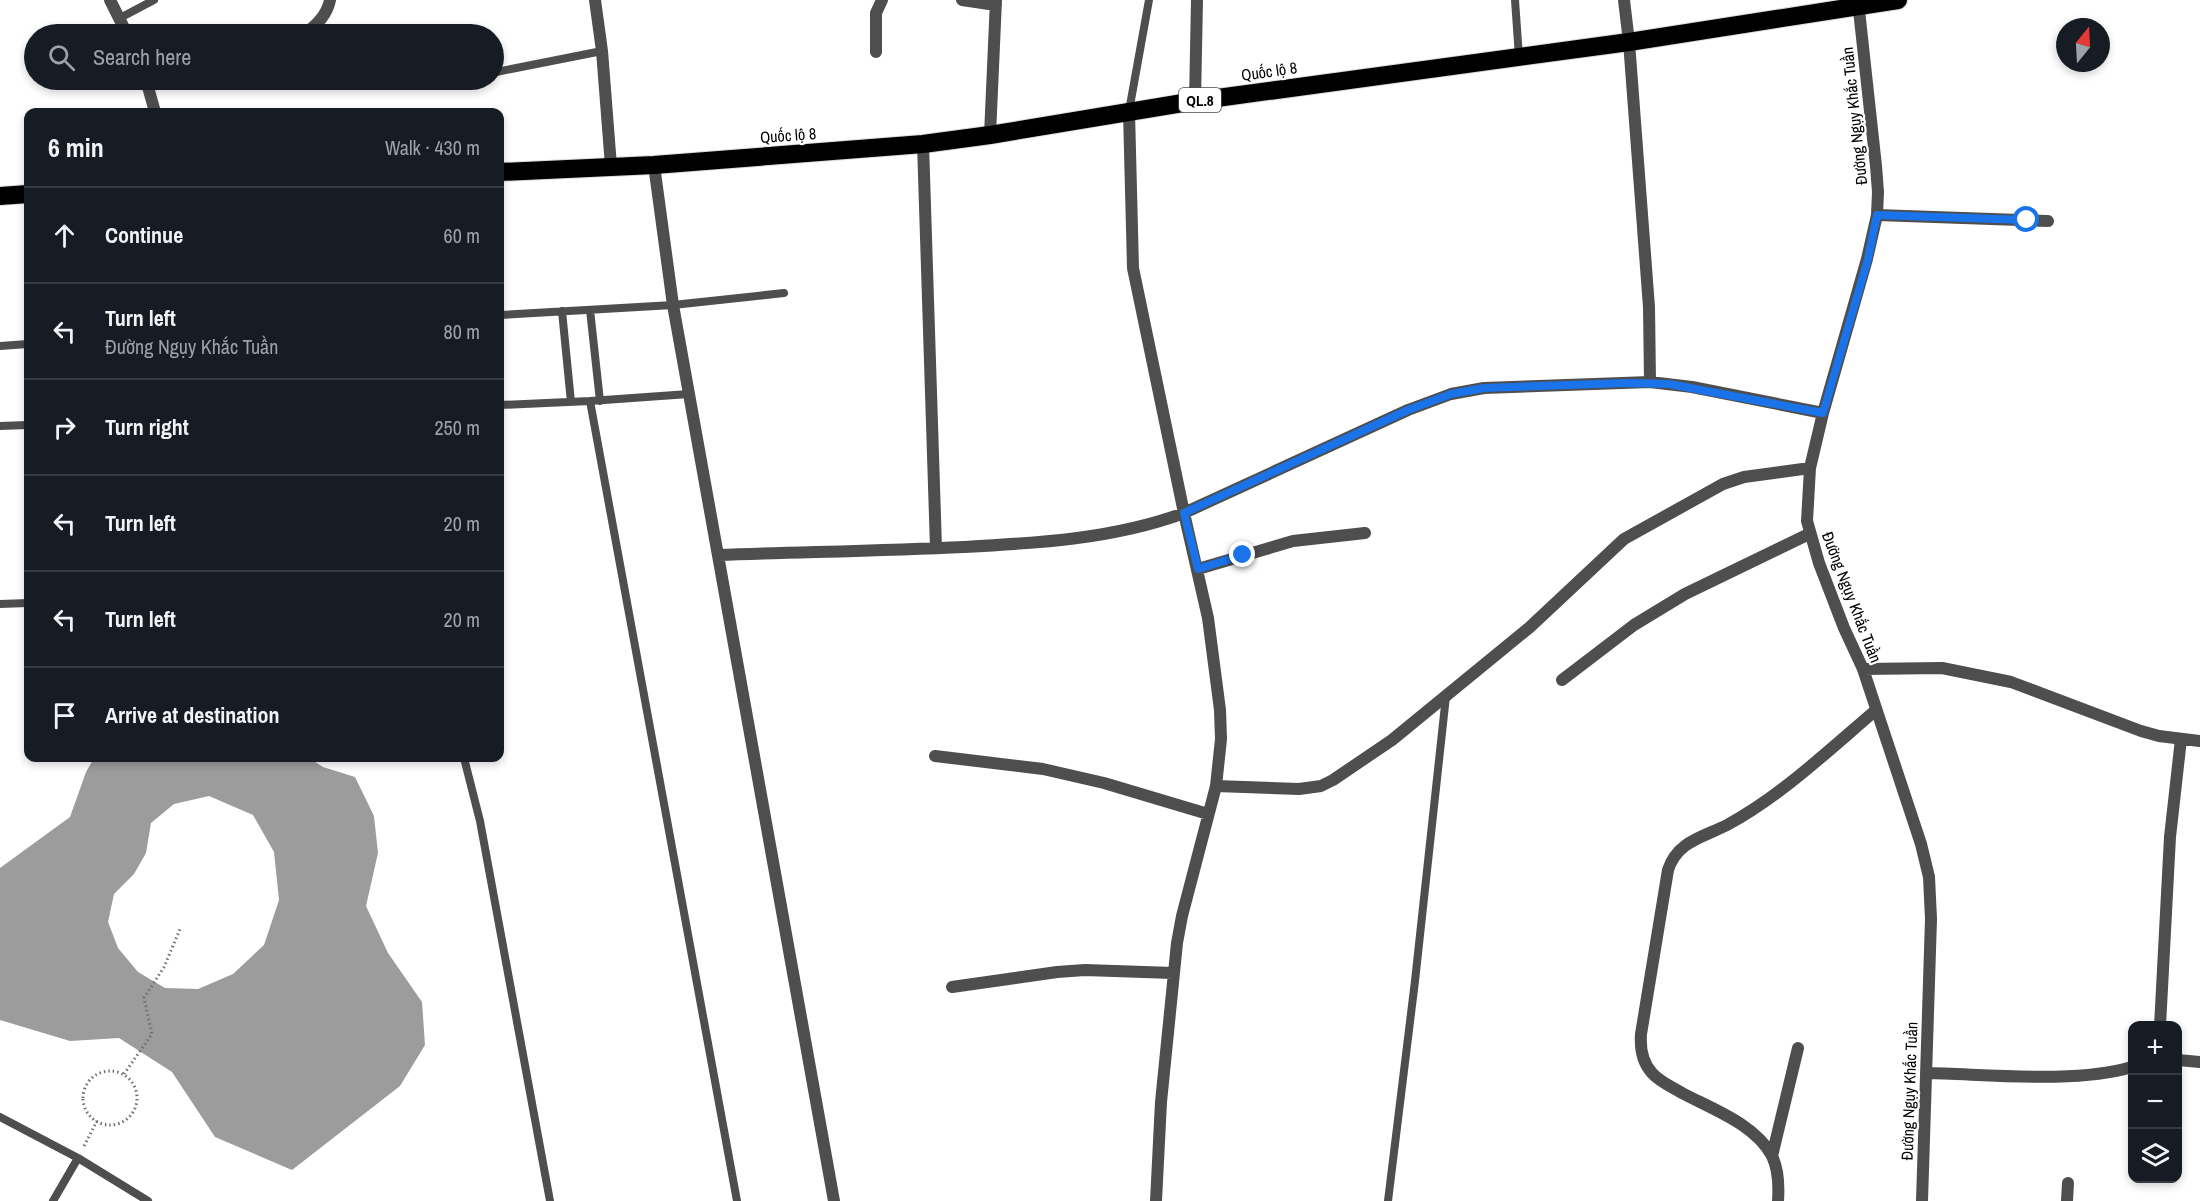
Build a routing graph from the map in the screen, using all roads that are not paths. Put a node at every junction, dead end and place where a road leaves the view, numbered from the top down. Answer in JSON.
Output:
{"nodes":[{"id":1,"x":110,"y":0,"type":"edge"},
{"id":2,"x":154,"y":0,"type":"edge"},
{"id":3,"x":330,"y":0,"type":"edge"},
{"id":4,"x":595,"y":0,"type":"edge"},
{"id":5,"x":882,"y":0,"type":"edge"},
{"id":6,"x":962,"y":0,"type":"edge"},
{"id":7,"x":1149,"y":0,"type":"edge"},
{"id":8,"x":1197,"y":0,"type":"edge"},
{"id":9,"x":1515,"y":0,"type":"edge"},
{"id":10,"x":1624,"y":0,"type":"edge"},
{"id":11,"x":1898,"y":0,"type":"edge"},
{"id":12,"x":996,"y":3,"type":"edge"},
{"id":13,"x":1858,"y":3,"type":"edge"},
{"id":14,"x":120,"y":18,"type":"junction"},
{"id":15,"x":123,"y":24,"type":"edge"},
{"id":16,"x":317,"y":24,"type":"edge"},
{"id":17,"x":1629,"y":42,"type":"junction"},
{"id":18,"x":602,"y":51,"type":"junction"},
{"id":19,"x":876,"y":52,"type":"dead end"},
{"id":20,"x":1519,"y":57,"type":"junction"},
{"id":21,"x":504,"y":70,"type":"edge"},
{"id":22,"x":149,"y":90,"type":"edge"},
{"id":23,"x":1195,"y":101,"type":"junction"},
{"id":24,"x":154,"y":108,"type":"edge"},
{"id":25,"x":1128,"y":112,"type":"junction"},
{"id":26,"x":990,"y":135,"type":"junction"},
{"id":27,"x":923,"y":144,"type":"junction"},
{"id":28,"x":654,"y":165,"type":"junction"},
{"id":29,"x":611,"y":166,"type":"junction"},
{"id":30,"x":504,"y":172,"type":"edge"},
{"id":31,"x":24,"y":194,"type":"edge"},
{"id":32,"x":0,"y":196,"type":"edge"},
{"id":33,"x":1877,"y":215,"type":"junction"},
{"id":34,"x":2048,"y":221,"type":"dead end"},
{"id":35,"x":784,"y":293,"type":"dead end"},
{"id":36,"x":673,"y":304,"type":"junction"},
{"id":37,"x":590,"y":310,"type":"junction"},
{"id":38,"x":562,"y":311,"type":"junction"},
{"id":39,"x":504,"y":315,"type":"edge"},
{"id":40,"x":24,"y":344,"type":"edge"},
{"id":41,"x":0,"y":346,"type":"edge"},
{"id":42,"x":1650,"y":382,"type":"junction"},
{"id":43,"x":689,"y":394,"type":"junction"},
{"id":44,"x":600,"y":400,"type":"junction"},
{"id":45,"x":590,"y":401,"type":"junction"},
{"id":46,"x":571,"y":402,"type":"junction"},
{"id":47,"x":504,"y":405,"type":"edge"},
{"id":48,"x":1823,"y":413,"type":"junction"},
{"id":49,"x":24,"y":425,"type":"edge"},
{"id":50,"x":0,"y":426,"type":"edge"},
{"id":51,"x":1810,"y":468,"type":"junction"},
{"id":52,"x":1184,"y":513,"type":"junction"},
{"id":53,"x":1365,"y":533,"type":"dead end"},
{"id":54,"x":1809,"y":534,"type":"junction"},
{"id":55,"x":936,"y":548,"type":"junction"},
{"id":56,"x":718,"y":555,"type":"junction"},
{"id":57,"x":1198,"y":569,"type":"junction"},
{"id":58,"x":24,"y":603,"type":"edge"},
{"id":59,"x":0,"y":604,"type":"edge"},
{"id":60,"x":1863,"y":669,"type":"junction"},
{"id":61,"x":1562,"y":680,"type":"dead end"},
{"id":62,"x":1446,"y":696,"type":"junction"},
{"id":63,"x":1876,"y":710,"type":"junction"},
{"id":64,"x":2181,"y":739,"type":"junction"},
{"id":65,"x":2200,"y":741,"type":"edge"},
{"id":66,"x":935,"y":756,"type":"dead end"},
{"id":67,"x":465,"y":762,"type":"edge"},
{"id":68,"x":1216,"y":786,"type":"junction"},
{"id":69,"x":1208,"y":814,"type":"junction"},
{"id":70,"x":1173,"y":973,"type":"junction"},
{"id":71,"x":952,"y":987,"type":"dead end"},
{"id":72,"x":2160,"y":1021,"type":"edge"},
{"id":73,"x":1798,"y":1048,"type":"dead end"},
{"id":74,"x":2182,"y":1060,"type":"edge"},
{"id":75,"x":2200,"y":1062,"type":"edge"},
{"id":76,"x":2128,"y":1068,"type":"edge"},
{"id":77,"x":1926,"y":1073,"type":"junction"},
{"id":78,"x":0,"y":1117,"type":"edge"},
{"id":79,"x":1772,"y":1156,"type":"junction"},
{"id":80,"x":78,"y":1158,"type":"junction"},
{"id":81,"x":2068,"y":1183,"type":"dead end"},
{"id":82,"x":53,"y":1201,"type":"edge"},
{"id":83,"x":148,"y":1201,"type":"edge"},
{"id":84,"x":550,"y":1201,"type":"edge"},
{"id":85,"x":737,"y":1201,"type":"edge"},
{"id":86,"x":834,"y":1201,"type":"edge"},
{"id":87,"x":1156,"y":1201,"type":"edge"},
{"id":88,"x":1388,"y":1201,"type":"edge"},
{"id":89,"x":1778,"y":1201,"type":"edge"},
{"id":90,"x":1922,"y":1201,"type":"edge"},
{"id":91,"x":2067,"y":1201,"type":"edge"}],
"edges":[{"from":1,"to":14,"type":"street"},
{"from":2,"to":14,"type":"lane"},
{"from":3,"to":16,"type":"street"},
{"from":4,"to":18,"type":"street"},
{"from":5,"to":19,"type":"street"},
{"from":6,"to":12,"type":"street"},
{"from":7,"to":25,"type":"lane"},
{"from":8,"to":23,"type":"street"},
{"from":9,"to":20,"type":"lane"},
{"from":10,"to":17,"type":"street"},
{"from":11,"to":13,"type":"highway","name":"Quốc lộ 8","number":"QL.8"},
{"from":12,"to":26,"type":"street"},
{"from":13,"to":17,"type":"highway","name":"Quốc lộ 8","number":"QL.8"},
{"from":13,"to":33,"type":"street","name":"Đường Ngụy Khắc Tuần"},
{"from":14,"to":15,"type":"street"},
{"from":17,"to":20,"type":"highway","name":"Quốc lộ 8","number":"QL.8"},
{"from":17,"to":42,"type":"street"},
{"from":18,"to":21,"type":"lane"},
{"from":18,"to":29,"type":"street"},
{"from":20,"to":23,"type":"highway","name":"Quốc lộ 8","number":"QL.8"},
{"from":22,"to":24,"type":"street"},
{"from":23,"to":25,"type":"highway","name":"Quốc lộ 8","number":"QL.8"},
{"from":25,"to":26,"type":"highway","name":"Quốc lộ 8","number":"QL.8"},
{"from":25,"to":52,"type":"street"},
{"from":26,"to":27,"type":"highway","name":"Quốc lộ 8","number":"QL.8"},
{"from":27,"to":28,"type":"highway","name":"Quốc lộ 8","number":"QL.8"},
{"from":27,"to":55,"type":"street"},
{"from":28,"to":29,"type":"highway","name":"Quốc lộ 8","number":"QL.8"},
{"from":28,"to":36,"type":"street"},
{"from":29,"to":30,"type":"highway","name":"Quốc lộ 8","number":"QL.8"},
{"from":31,"to":32,"type":"highway"},
{"from":33,"to":34,"type":"street"},
{"from":33,"to":48,"type":"street","name":"Đường Ngụy Khắc Tuần"},
{"from":35,"to":36,"type":"lane"},
{"from":36,"to":37,"type":"lane"},
{"from":36,"to":43,"type":"street"},
{"from":37,"to":38,"type":"lane"},
{"from":37,"to":44,"type":"lane"},
{"from":38,"to":39,"type":"lane"},
{"from":38,"to":46,"type":"lane"},
{"from":40,"to":41,"type":"lane"},
{"from":42,"to":48,"type":"street"},
{"from":42,"to":52,"type":"street"},
{"from":43,"to":44,"type":"lane"},
{"from":43,"to":56,"type":"street"},
{"from":44,"to":45,"type":"lane"},
{"from":45,"to":46,"type":"lane"},
{"from":45,"to":85,"type":"lane"},
{"from":46,"to":47,"type":"lane"},
{"from":48,"to":51,"type":"street","name":"Đường Ngụy Khắc Tuần"},
{"from":49,"to":50,"type":"lane"},
{"from":51,"to":54,"type":"street","name":"Đường Ngụy Khắc Tuần"},
{"from":51,"to":62,"type":"street"},
{"from":52,"to":55,"type":"street"},
{"from":52,"to":57,"type":"street"},
{"from":53,"to":57,"type":"street"},
{"from":54,"to":60,"type":"street","name":"Đường Ngụy Khắc Tuần"},
{"from":54,"to":61,"type":"street"},
{"from":55,"to":56,"type":"street"},
{"from":56,"to":86,"type":"street"},
{"from":57,"to":68,"type":"street"},
{"from":58,"to":59,"type":"lane"},
{"from":60,"to":63,"type":"street","name":"Đường Ngụy Khắc Tuần"},
{"from":60,"to":64,"type":"street"},
{"from":62,"to":68,"type":"street"},
{"from":62,"to":88,"type":"lane"},
{"from":63,"to":77,"type":"street","name":"Đường Ngụy Khắc Tuần"},
{"from":63,"to":79,"type":"street"},
{"from":64,"to":65,"type":"street"},
{"from":64,"to":72,"type":"street"},
{"from":66,"to":69,"type":"street"},
{"from":67,"to":84,"type":"lane"},
{"from":68,"to":69,"type":"street"},
{"from":69,"to":70,"type":"street"},
{"from":70,"to":71,"type":"street"},
{"from":70,"to":87,"type":"street"},
{"from":73,"to":79,"type":"street"},
{"from":74,"to":75,"type":"street"},
{"from":76,"to":77,"type":"street"},
{"from":77,"to":90,"type":"street","name":"Đường Ngụy Khắc Tuần"},
{"from":78,"to":80,"type":"lane"},
{"from":79,"to":89,"type":"street"},
{"from":80,"to":82,"type":"lane"},
{"from":80,"to":83,"type":"lane"},
{"from":81,"to":91,"type":"street"}]}
